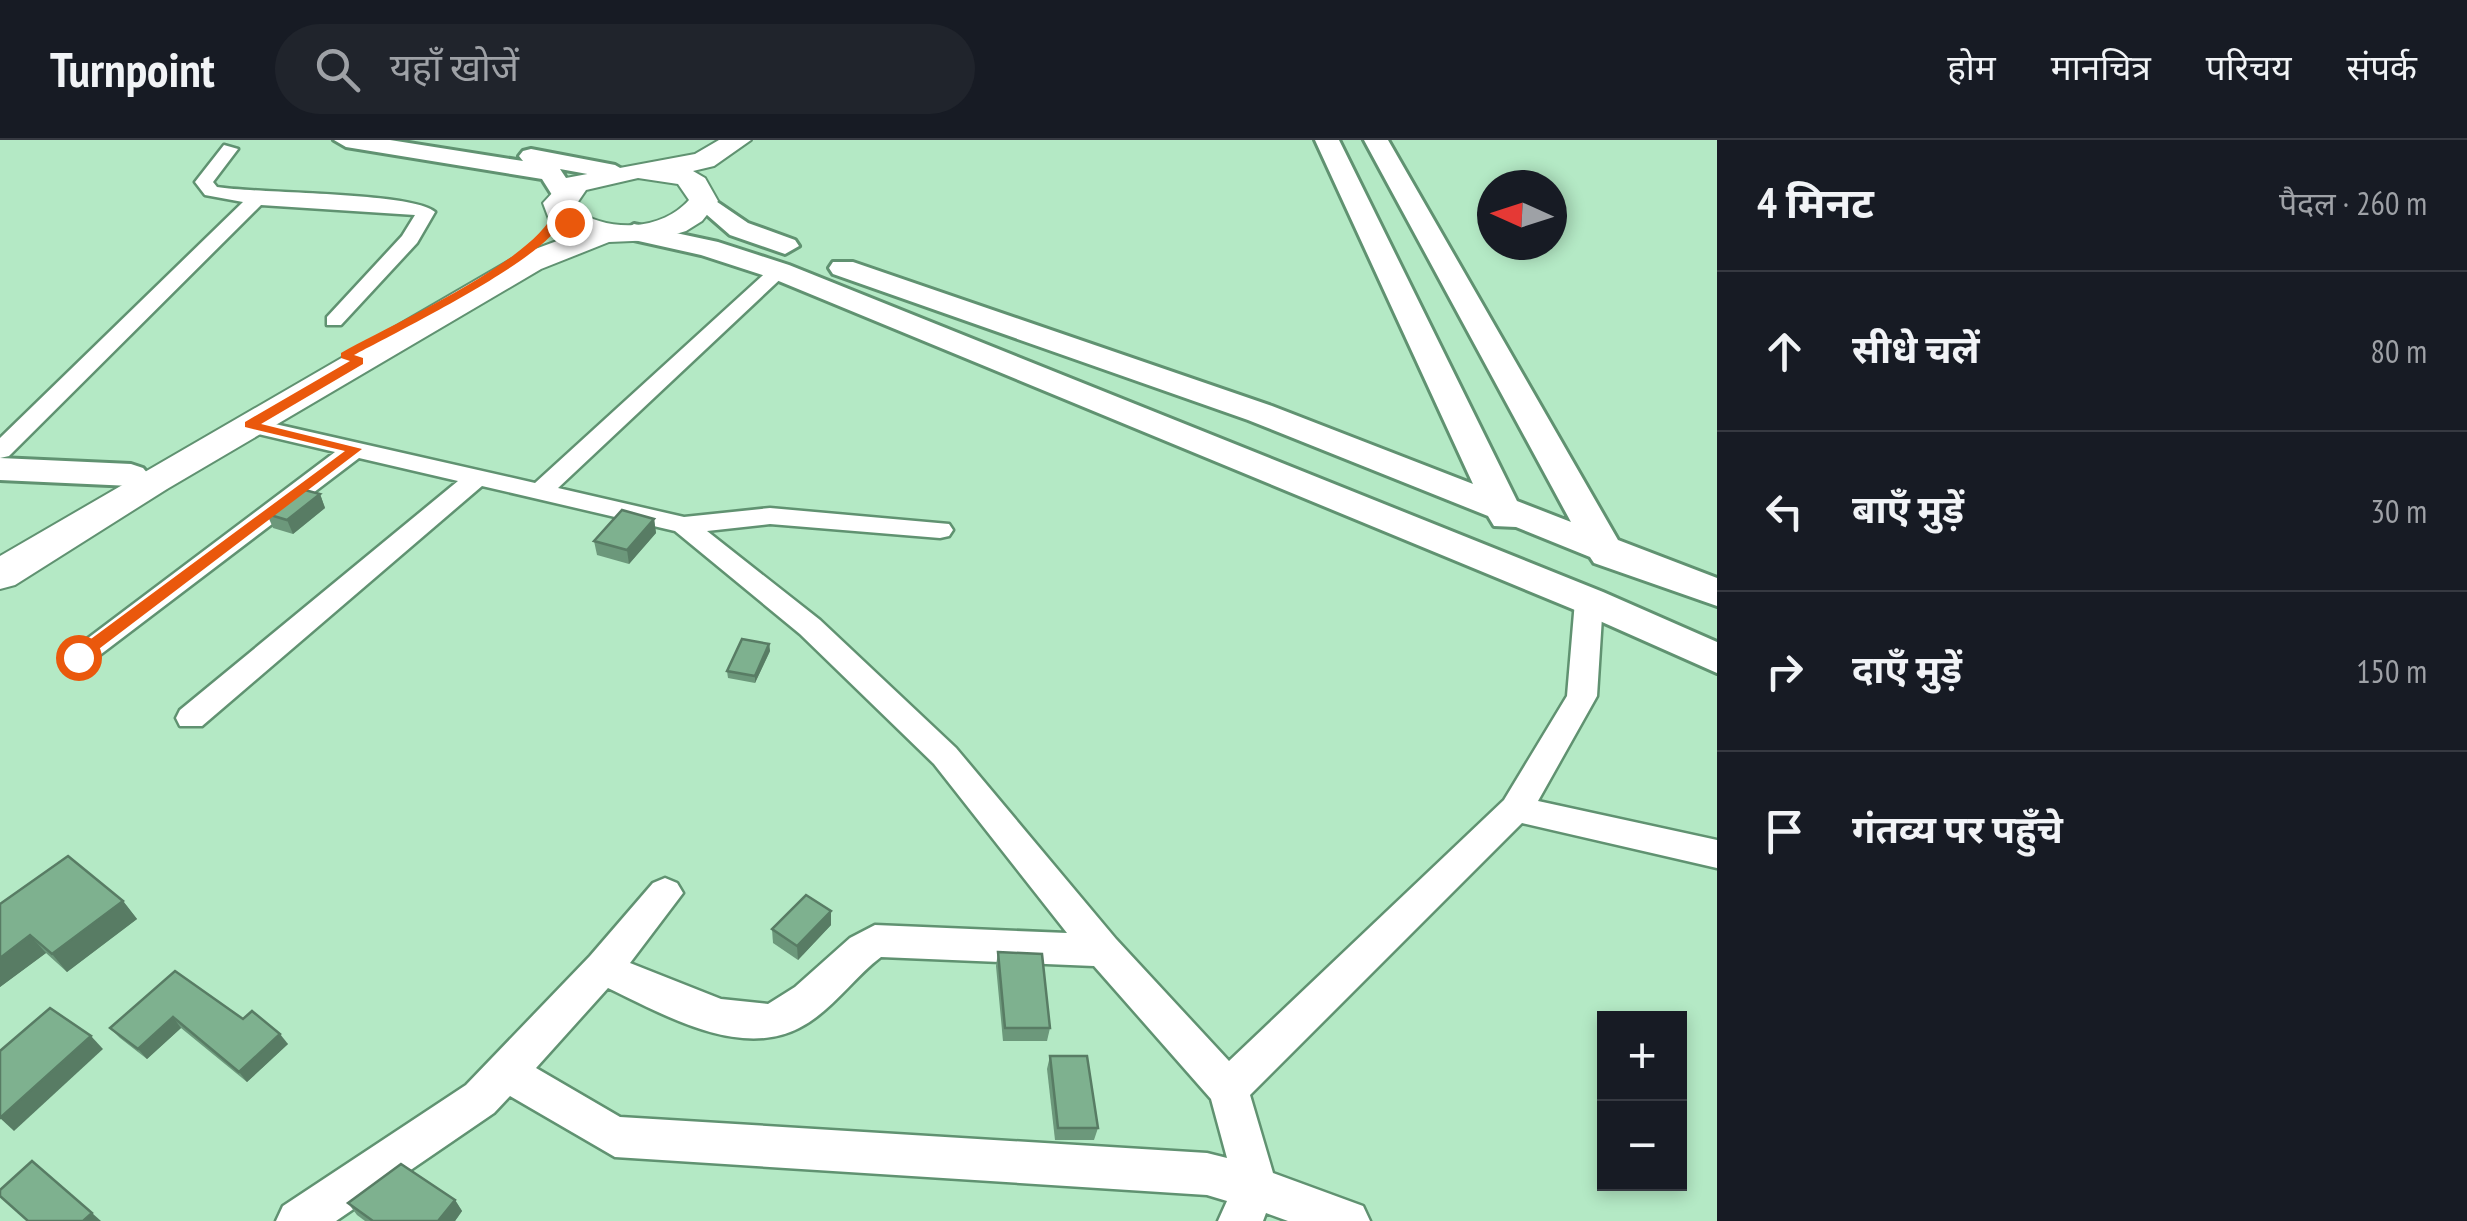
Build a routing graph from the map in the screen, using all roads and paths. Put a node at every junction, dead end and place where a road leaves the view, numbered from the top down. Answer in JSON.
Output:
{"nodes":[{"id":1,"x":346,"y":140,"type":"edge"},
{"id":2,"x":442,"y":140,"type":"edge"},
{"id":3,"x":738,"y":140,"type":"edge"},
{"id":4,"x":760,"y":140,"type":"edge"},
{"id":5,"x":1326,"y":140,"type":"edge"},
{"id":6,"x":1376,"y":140,"type":"edge"},
{"id":7,"x":230,"y":149,"type":"dead end"},
{"id":8,"x":660,"y":171,"type":"junction"},
{"id":9,"x":614,"y":172,"type":"junction"},
{"id":10,"x":699,"y":191,"type":"junction"},
{"id":11,"x":256,"y":199,"type":"junction"},
{"id":12,"x":561,"y":203,"type":"junction"},
{"id":13,"x":621,"y":232,"type":"junction"},
{"id":14,"x":779,"y":271,"type":"junction"},
{"id":15,"x":1395,"y":283,"type":"junction"},
{"id":16,"x":1459,"y":290,"type":"junction"},
{"id":17,"x":334,"y":321,"type":"dead end"},
{"id":18,"x":352,"y":358,"type":"junction"},
{"id":19,"x":250,"y":425,"type":"junction"},
{"id":20,"x":355,"y":449,"type":"junction"},
{"id":21,"x":0,"y":451,"type":"edge"},
{"id":22,"x":0,"y":469,"type":"edge"},
{"id":23,"x":131,"y":475,"type":"junction"},
{"id":24,"x":478,"y":477,"type":"junction"},
{"id":25,"x":541,"y":491,"type":"junction"},
{"id":26,"x":1502,"y":508,"type":"junction"},
{"id":27,"x":684,"y":525,"type":"junction"},
{"id":28,"x":940,"y":530,"type":"dead end"},
{"id":29,"x":1604,"y":547,"type":"junction"},
{"id":30,"x":0,"y":558,"type":"edge"},
{"id":31,"x":0,"y":575,"type":"edge"},
{"id":32,"x":1532,"y":579,"type":"junction"},
{"id":33,"x":1717,"y":593,"type":"edge"},
{"id":34,"x":1589,"y":601,"type":"junction"},
{"id":35,"x":1642,"y":624,"type":"junction"},
{"id":36,"x":78,"y":657,"type":"dead end"},
{"id":37,"x":1717,"y":659,"type":"edge"},
{"id":38,"x":191,"y":718,"type":"dead end"},
{"id":39,"x":1516,"y":809,"type":"junction"},
{"id":40,"x":1717,"y":854,"type":"edge"},
{"id":41,"x":665,"y":893,"type":"dead end"},
{"id":42,"x":1103,"y":950,"type":"junction"},
{"id":43,"x":602,"y":968,"type":"junction"},
{"id":44,"x":505,"y":1071,"type":"junction"},
{"id":45,"x":1228,"y":1089,"type":"junction"},
{"id":46,"x":1248,"y":1205,"type":"edge"},
{"id":47,"x":298,"y":1221,"type":"edge"},
{"id":48,"x":1348,"y":1221,"type":"edge"}],
"edges":[{"from":1,"to":12,"type":"street"},
{"from":2,"to":9,"type":"street"},
{"from":3,"to":8,"type":"main road"},
{"from":4,"to":10,"type":"main road"},
{"from":5,"to":15,"type":"street"},
{"from":6,"to":16,"type":"street"},
{"from":7,"to":11,"type":"street"},
{"from":8,"to":9,"type":"main road"},
{"from":8,"to":10,"type":"main road"},
{"from":9,"to":12,"type":"main road"},
{"from":10,"to":13,"type":"main road"},
{"from":10,"to":26,"type":"street"},
{"from":11,"to":17,"type":"street"},
{"from":11,"to":21,"type":"street"},
{"from":12,"to":13,"type":"main road"},
{"from":12,"to":18,"type":"main road"},
{"from":13,"to":14,"type":"street"},
{"from":13,"to":18,"type":"main road"},
{"from":14,"to":25,"type":"street"},
{"from":14,"to":32,"type":"street"},
{"from":15,"to":16,"type":"street"},
{"from":15,"to":26,"type":"street"},
{"from":16,"to":29,"type":"street"},
{"from":18,"to":19,"type":"main road"},
{"from":18,"to":23,"type":"main road"},
{"from":19,"to":20,"type":"street"},
{"from":19,"to":31,"type":"main road"},
{"from":20,"to":24,"type":"street"},
{"from":20,"to":36,"type":"street"},
{"from":22,"to":23,"type":"street"},
{"from":23,"to":30,"type":"main road"},
{"from":24,"to":25,"type":"street"},
{"from":24,"to":38,"type":"street"},
{"from":25,"to":27,"type":"street"},
{"from":26,"to":29,"type":"street"},
{"from":26,"to":32,"type":"street"},
{"from":27,"to":28,"type":"street"},
{"from":27,"to":42,"type":"street"},
{"from":29,"to":33,"type":"street"},
{"from":29,"to":35,"type":"street"},
{"from":32,"to":34,"type":"street"},
{"from":34,"to":35,"type":"street"},
{"from":34,"to":39,"type":"street"},
{"from":35,"to":37,"type":"street"},
{"from":39,"to":40,"type":"street"},
{"from":39,"to":45,"type":"street"},
{"from":41,"to":43,"type":"street"},
{"from":42,"to":43,"type":"street"},
{"from":42,"to":45,"type":"street"},
{"from":43,"to":44,"type":"street"},
{"from":44,"to":46,"type":"street"},
{"from":44,"to":47,"type":"street"},
{"from":45,"to":46,"type":"street"},
{"from":46,"to":48,"type":"street"}]}
